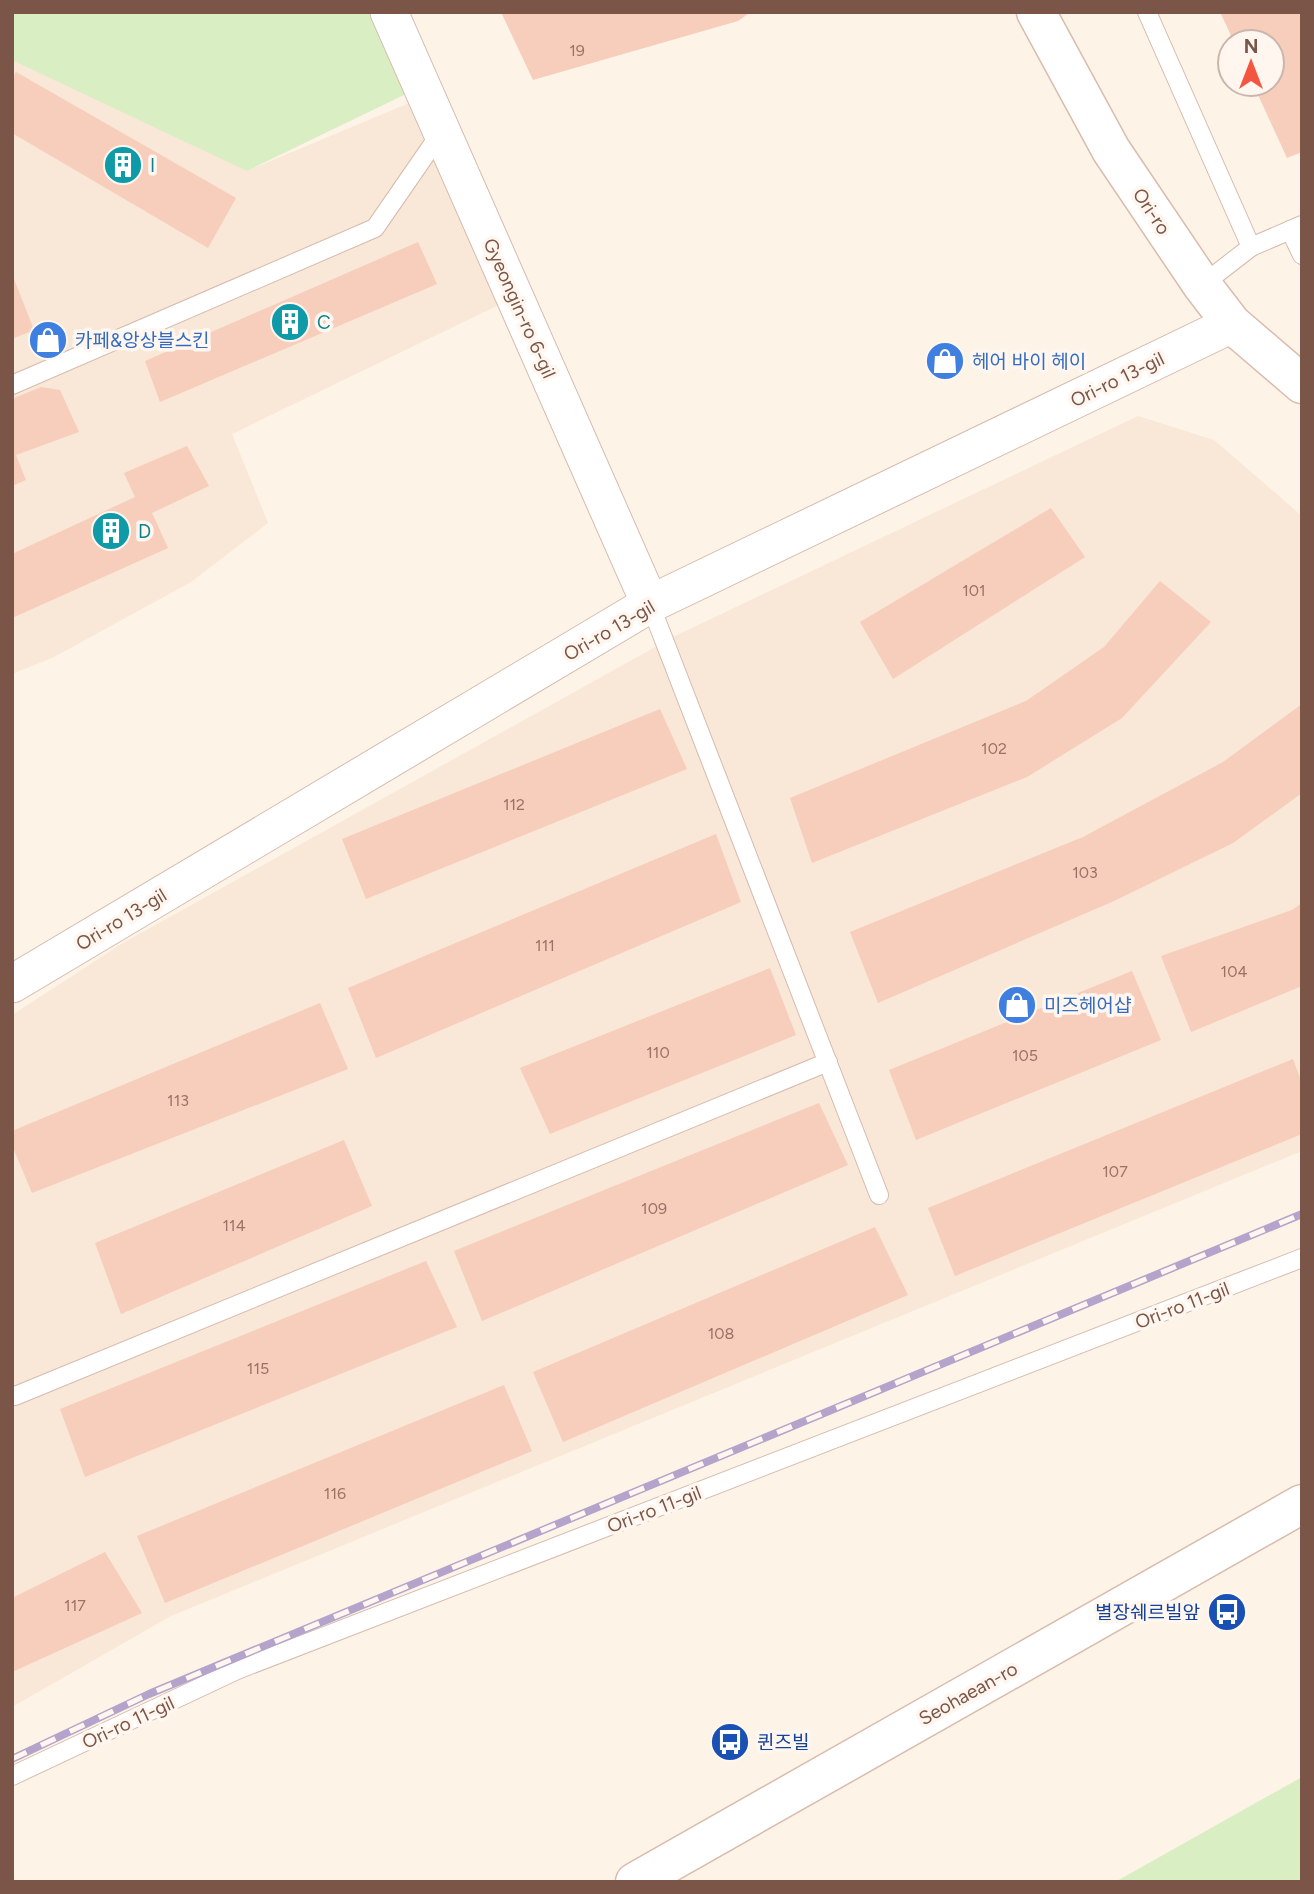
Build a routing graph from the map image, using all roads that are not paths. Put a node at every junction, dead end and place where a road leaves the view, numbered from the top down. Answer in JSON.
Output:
{"nodes":[{"id":1,"x":389,"y":12,"type":"edge"},
{"id":2,"x":1036,"y":12,"type":"edge"},
{"id":3,"x":1147,"y":12,"type":"edge"},
{"id":4,"x":442,"y":131,"type":"junction"},
{"id":5,"x":1296,"y":228,"type":"edge"},
{"id":6,"x":1251,"y":247,"type":"junction"},
{"id":7,"x":1302,"y":255,"type":"edge"},
{"id":8,"x":1202,"y":285,"type":"junction"},
{"id":9,"x":1232,"y":324,"type":"junction"},
{"id":10,"x":1302,"y":384,"type":"edge"},
{"id":11,"x":12,"y":385,"type":"edge"},
{"id":12,"x":650,"y":604,"type":"junction"},
{"id":13,"x":12,"y":984,"type":"edge"},
{"id":14,"x":828,"y":1062,"type":"junction"},
{"id":15,"x":879,"y":1195,"type":"dead end"},
{"id":16,"x":1302,"y":1258,"type":"edge"},
{"id":17,"x":12,"y":1395,"type":"edge"},
{"id":18,"x":1302,"y":1504,"type":"edge"},
{"id":19,"x":12,"y":1776,"type":"edge"},
{"id":20,"x":635,"y":1882,"type":"edge"}],
"edges":[{"from":1,"to":4,"type":"street","name":"Gyeongin-ro 6-gil"},
{"from":2,"to":8,"type":"main road","name":"Ori-ro"},
{"from":3,"to":6,"type":"lane"},
{"from":4,"to":11,"type":"lane"},
{"from":4,"to":12,"type":"street","name":"Gyeongin-ro 6-gil"},
{"from":5,"to":6,"type":"lane"},
{"from":5,"to":7,"type":"lane"},
{"from":6,"to":8,"type":"lane"},
{"from":8,"to":9,"type":"main road","name":"Ori-ro"},
{"from":9,"to":10,"type":"main road","name":"Ori-ro"},
{"from":9,"to":12,"type":"street","name":"Ori-ro 13-gil"},
{"from":12,"to":13,"type":"street","name":"Ori-ro 13-gil"},
{"from":12,"to":14,"type":"lane"},
{"from":14,"to":15,"type":"lane"},
{"from":14,"to":17,"type":"lane"},
{"from":16,"to":19,"type":"lane","name":"Ori-ro 11-gil"},
{"from":18,"to":20,"type":"main road","name":"Seohaean-ro"}]}
